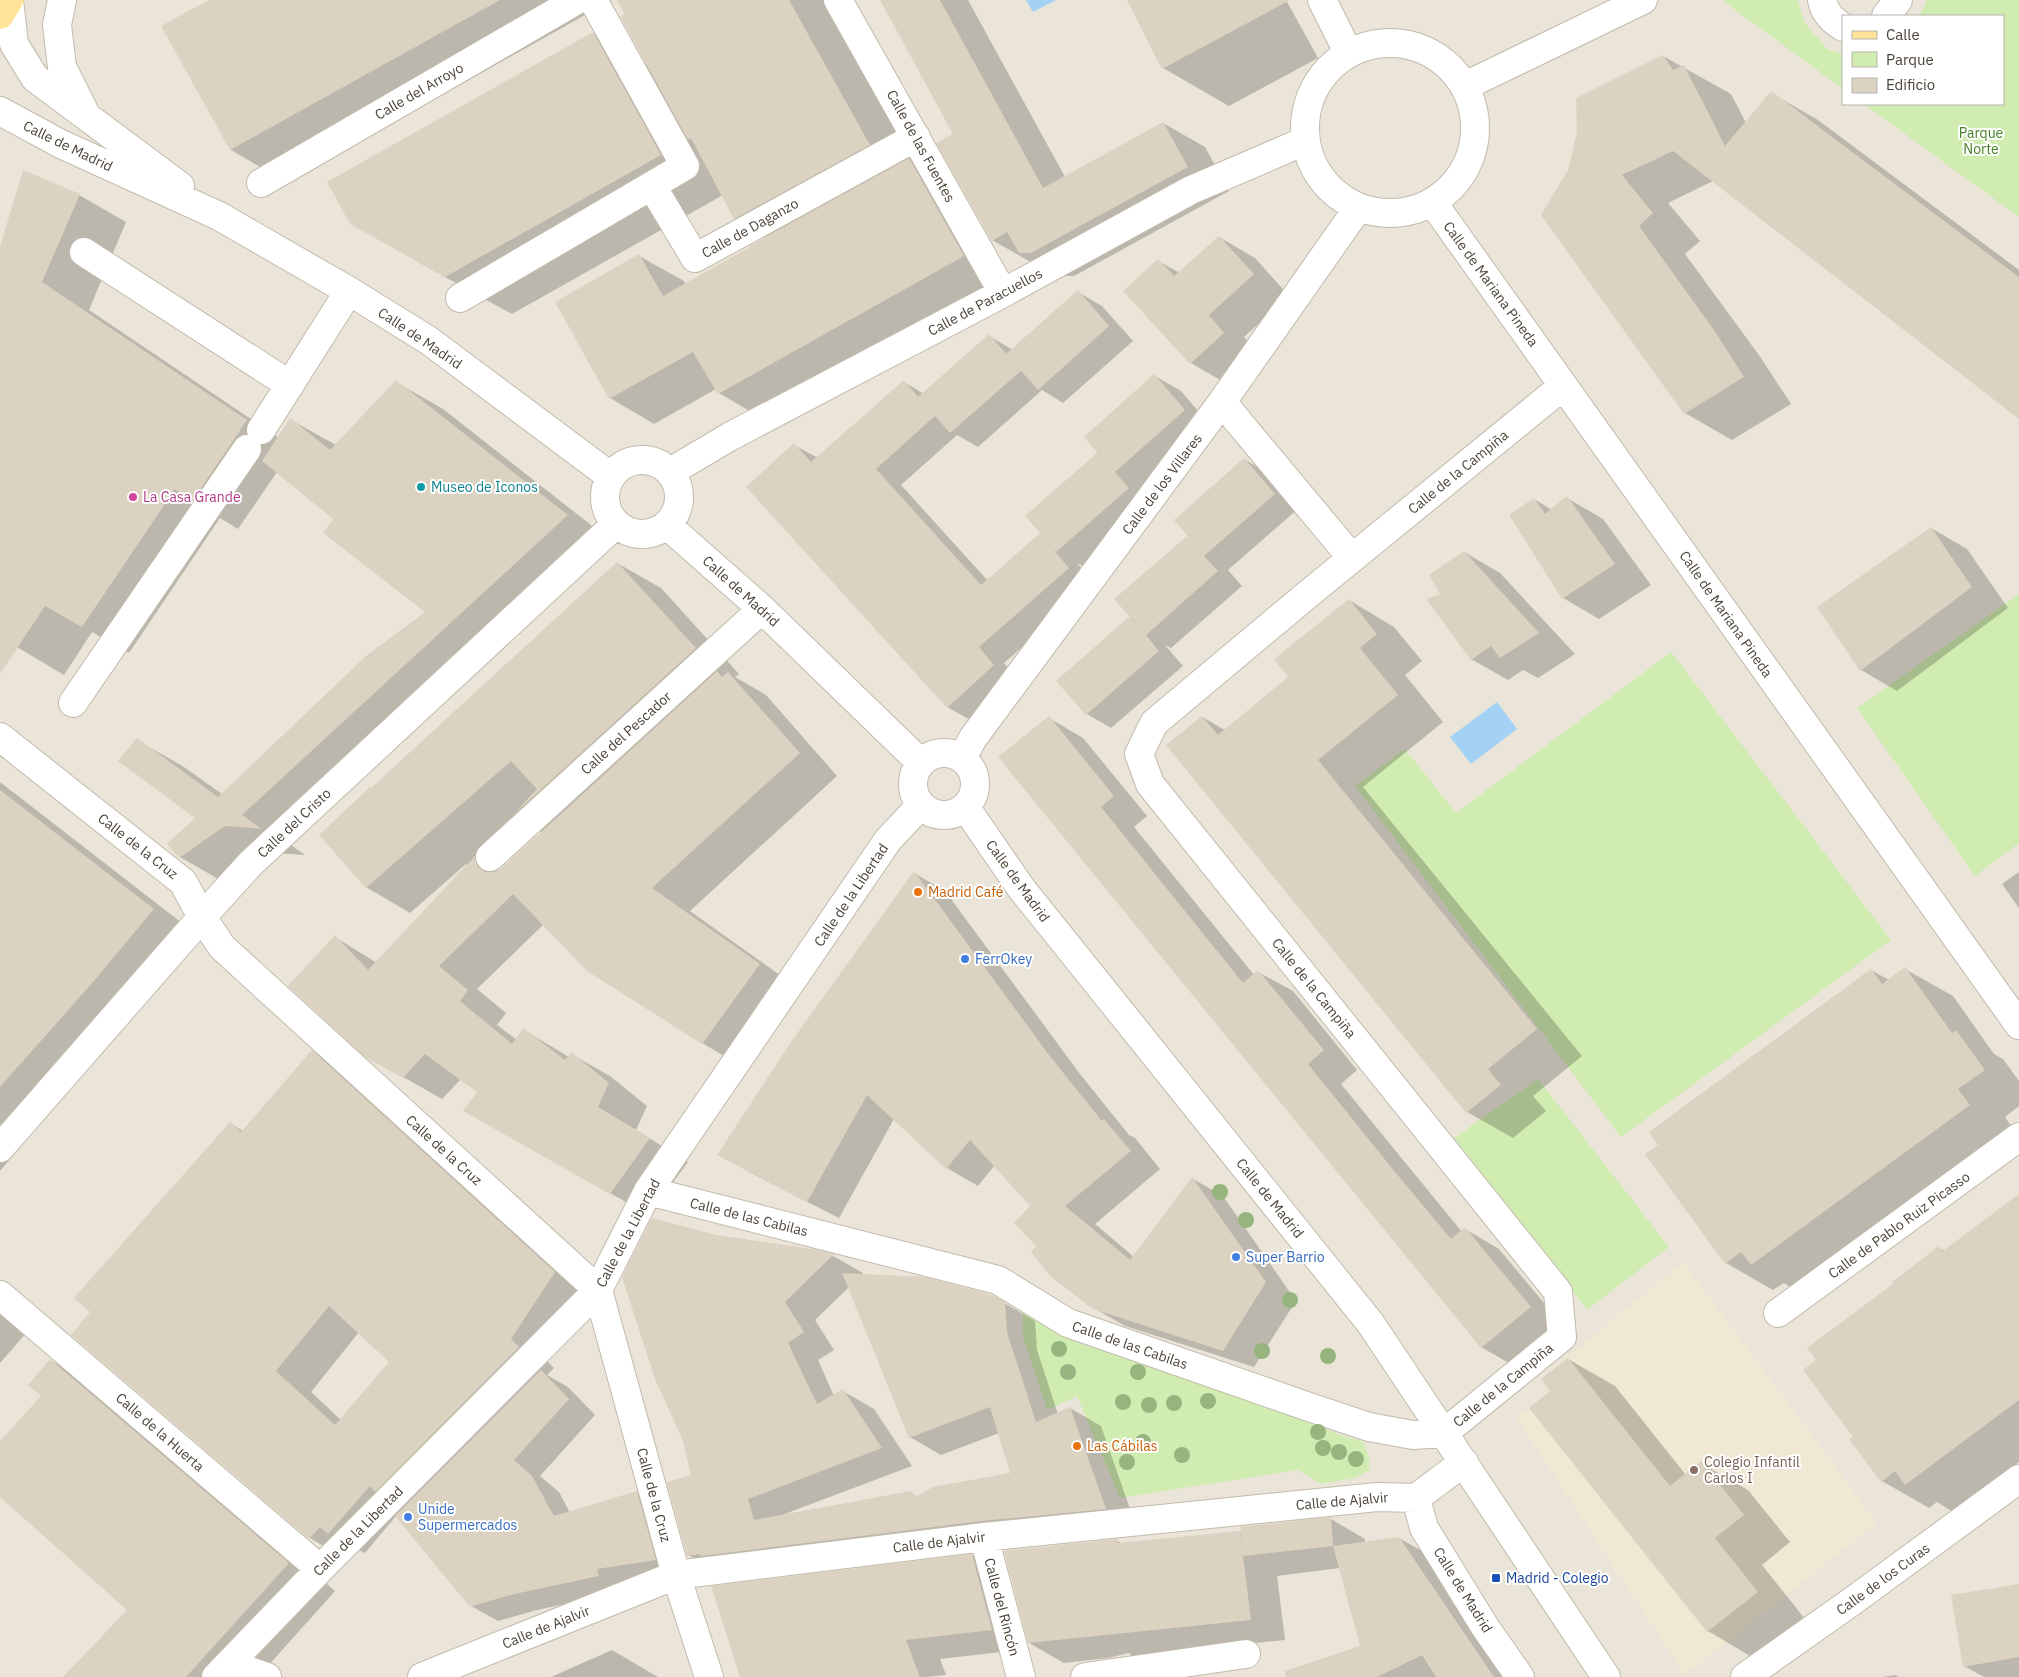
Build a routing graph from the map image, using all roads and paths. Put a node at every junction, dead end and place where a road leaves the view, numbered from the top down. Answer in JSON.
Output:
{"nodes":[{"id":1,"x":9,"y":0,"type":"edge"},
{"id":2,"x":62,"y":0,"type":"edge"},
{"id":3,"x":577,"y":0,"type":"edge"},
{"id":4,"x":593,"y":0,"type":"edge"},
{"id":5,"x":838,"y":0,"type":"edge"},
{"id":6,"x":1322,"y":0,"type":"edge"},
{"id":7,"x":1643,"y":0,"type":"edge"},
{"id":8,"x":1822,"y":0,"type":"edge"},
{"id":9,"x":1898,"y":0,"type":"edge"},
{"id":10,"x":0,"y":2,"type":"edge"},
{"id":11,"x":0,"y":15,"type":"edge"},
{"id":12,"x":1887,"y":15,"type":"edge"},
{"id":13,"x":1842,"y":26,"type":"edge"},
{"id":14,"x":1348,"y":52,"type":"junction"},
{"id":15,"x":1465,"y":86,"type":"junction"},
{"id":16,"x":0,"y":111,"type":"edge"},
{"id":17,"x":86,"y":114,"type":"junction"},
{"id":18,"x":916,"y":137,"type":"junction"},
{"id":19,"x":1305,"y":141,"type":"junction"},
{"id":20,"x":261,"y":183,"type":"dead end"},
{"id":21,"x":652,"y":186,"type":"junction"},
{"id":22,"x":1433,"y":202,"type":"junction"},
{"id":23,"x":1358,"y":208,"type":"junction"},
{"id":24,"x":219,"y":216,"type":"junction"},
{"id":25,"x":84,"y":252,"type":"dead end"},
{"id":26,"x":349,"y":291,"type":"junction"},
{"id":27,"x":1003,"y":293,"type":"junction"},
{"id":28,"x":460,"y":298,"type":"dead end"},
{"id":29,"x":290,"y":385,"type":"junction"},
{"id":30,"x":1563,"y":386,"type":"junction"},
{"id":31,"x":1222,"y":402,"type":"junction"},
{"id":32,"x":670,"y":472,"type":"junction"},
{"id":33,"x":610,"y":476,"type":"junction"},
{"id":34,"x":616,"y":524,"type":"junction"},
{"id":35,"x":668,"y":526,"type":"junction"},
{"id":36,"x":1352,"y":558,"type":"junction"},
{"id":37,"x":762,"y":609,"type":"junction"},
{"id":38,"x":73,"y":703,"type":"dead end"},
{"id":39,"x":0,"y":737,"type":"edge"},
{"id":40,"x":962,"y":758,"type":"junction"},
{"id":41,"x":920,"y":763,"type":"junction"},
{"id":42,"x":920,"y":806,"type":"junction"},
{"id":43,"x":966,"y":808,"type":"junction"},
{"id":44,"x":490,"y":857,"type":"dead end"},
{"id":45,"x":202,"y":917,"type":"junction"},
{"id":46,"x":2019,"y":1025,"type":"edge"},
{"id":47,"x":2019,"y":1137,"type":"edge"},
{"id":48,"x":0,"y":1148,"type":"edge"},
{"id":49,"x":648,"y":1191,"type":"junction"},
{"id":50,"x":598,"y":1290,"type":"junction"},
{"id":51,"x":0,"y":1295,"type":"edge"},
{"id":52,"x":1778,"y":1313,"type":"dead end"},
{"id":53,"x":1444,"y":1433,"type":"junction"},
{"id":54,"x":1464,"y":1462,"type":"junction"},
{"id":55,"x":2019,"y":1479,"type":"edge"},
{"id":56,"x":1416,"y":1498,"type":"junction"},
{"id":57,"x":984,"y":1537,"type":"junction"},
{"id":58,"x":320,"y":1569,"type":"junction"},
{"id":59,"x":676,"y":1575,"type":"junction"},
{"id":60,"x":1246,"y":1654,"type":"dead end"},
{"id":61,"x":222,"y":1671,"type":"edge"},
{"id":62,"x":267,"y":1677,"type":"edge"},
{"id":63,"x":422,"y":1677,"type":"edge"},
{"id":64,"x":709,"y":1677,"type":"edge"},
{"id":65,"x":1021,"y":1677,"type":"edge"},
{"id":66,"x":1085,"y":1677,"type":"edge"},
{"id":67,"x":1520,"y":1677,"type":"edge"},
{"id":68,"x":1606,"y":1677,"type":"edge"},
{"id":69,"x":1745,"y":1677,"type":"edge"}],
"edges":[{"from":1,"to":10,"type":"main road"},
{"from":1,"to":11,"type":"main road"},
{"from":1,"to":17,"type":"street","name":"Calle de Madrid"},
{"from":2,"to":17,"type":"street","name":"Calle de Madrid"},
{"from":3,"to":20,"type":"street","name":"Calle del Arroyo"},
{"from":4,"to":21,"type":"street"},
{"from":5,"to":18,"type":"street","name":"Calle de las Fuentes"},
{"from":6,"to":14,"type":"street"},
{"from":7,"to":15,"type":"street"},
{"from":8,"to":13,"type":"street"},
{"from":9,"to":12,"type":"street"},
{"from":14,"to":15,"type":"street"},
{"from":14,"to":19,"type":"street"},
{"from":15,"to":22,"type":"street"},
{"from":16,"to":24,"type":"street","name":"Calle de Madrid"},
{"from":17,"to":24,"type":"street","name":"Calle de Madrid"},
{"from":18,"to":21,"type":"street","name":"Calle de Daganzo"},
{"from":18,"to":27,"type":"street","name":"Calle de las Fuentes"},
{"from":19,"to":23,"type":"street"},
{"from":19,"to":27,"type":"street","name":"Calle de Paracuellos"},
{"from":21,"to":28,"type":"street"},
{"from":22,"to":23,"type":"street"},
{"from":22,"to":30,"type":"street","name":"Calle de Mariana Pineda"},
{"from":23,"to":31,"type":"street","name":"Calle de los Villares"},
{"from":24,"to":26,"type":"street","name":"Calle de Madrid"},
{"from":25,"to":29,"type":"street"},
{"from":26,"to":29,"type":"street"},
{"from":26,"to":33,"type":"street","name":"Calle de Madrid"},
{"from":27,"to":32,"type":"street","name":"Calle de Paracuellos"},
{"from":29,"to":38,"type":"street"},
{"from":30,"to":36,"type":"street","name":"Calle de la Campiña"},
{"from":30,"to":46,"type":"street","name":"Calle de Mariana Pineda"},
{"from":31,"to":36,"type":"street"},
{"from":31,"to":40,"type":"street","name":"Calle de los Villares"},
{"from":32,"to":33,"type":"street"},
{"from":32,"to":35,"type":"street"},
{"from":33,"to":34,"type":"street"},
{"from":34,"to":35,"type":"street"},
{"from":34,"to":45,"type":"street","name":"Calle del Cristo"},
{"from":35,"to":37,"type":"street","name":"Calle de Madrid"},
{"from":36,"to":53,"type":"street","name":"Calle de la Campiña"},
{"from":37,"to":41,"type":"street","name":"Calle de Madrid"},
{"from":37,"to":44,"type":"street","name":"Calle del Pescador"},
{"from":39,"to":45,"type":"street","name":"Calle de la Cruz"},
{"from":40,"to":41,"type":"street"},
{"from":40,"to":43,"type":"street"},
{"from":41,"to":42,"type":"street"},
{"from":42,"to":43,"type":"street"},
{"from":42,"to":49,"type":"street","name":"Calle de la Libertad"},
{"from":43,"to":53,"type":"street","name":"Calle de Madrid"},
{"from":45,"to":48,"type":"street","name":"Calle del Cristo"},
{"from":45,"to":50,"type":"street","name":"Calle de la Cruz"},
{"from":47,"to":52,"type":"street","name":"Calle de Pablo Ruiz Picasso"},
{"from":49,"to":50,"type":"street","name":"Calle de la Libertad"},
{"from":49,"to":53,"type":"street","name":"Calle de las Cabilas"},
{"from":50,"to":58,"type":"street","name":"Calle de la Libertad"},
{"from":50,"to":59,"type":"street","name":"Calle de la Cruz"},
{"from":51,"to":58,"type":"street","name":"Calle de la Huerta"},
{"from":53,"to":54,"type":"street","name":"Calle de Madrid"},
{"from":54,"to":56,"type":"street"},
{"from":54,"to":68,"type":"street","name":"Calle de Madrid"},
{"from":55,"to":69,"type":"street","name":"Calle de los Curas"},
{"from":56,"to":57,"type":"street","name":"Calle de Ajalvir"},
{"from":56,"to":67,"type":"street","name":"Calle de Madrid"},
{"from":57,"to":59,"type":"street","name":"Calle de Ajalvir"},
{"from":57,"to":65,"type":"street","name":"Calle del Rincón"},
{"from":58,"to":61,"type":"street","name":"Calle de la Libertad"},
{"from":59,"to":63,"type":"street","name":"Calle de Ajalvir"},
{"from":59,"to":64,"type":"street","name":"Calle de la Cruz"},
{"from":60,"to":66,"type":"street"},
{"from":61,"to":62,"type":"street"}]}
